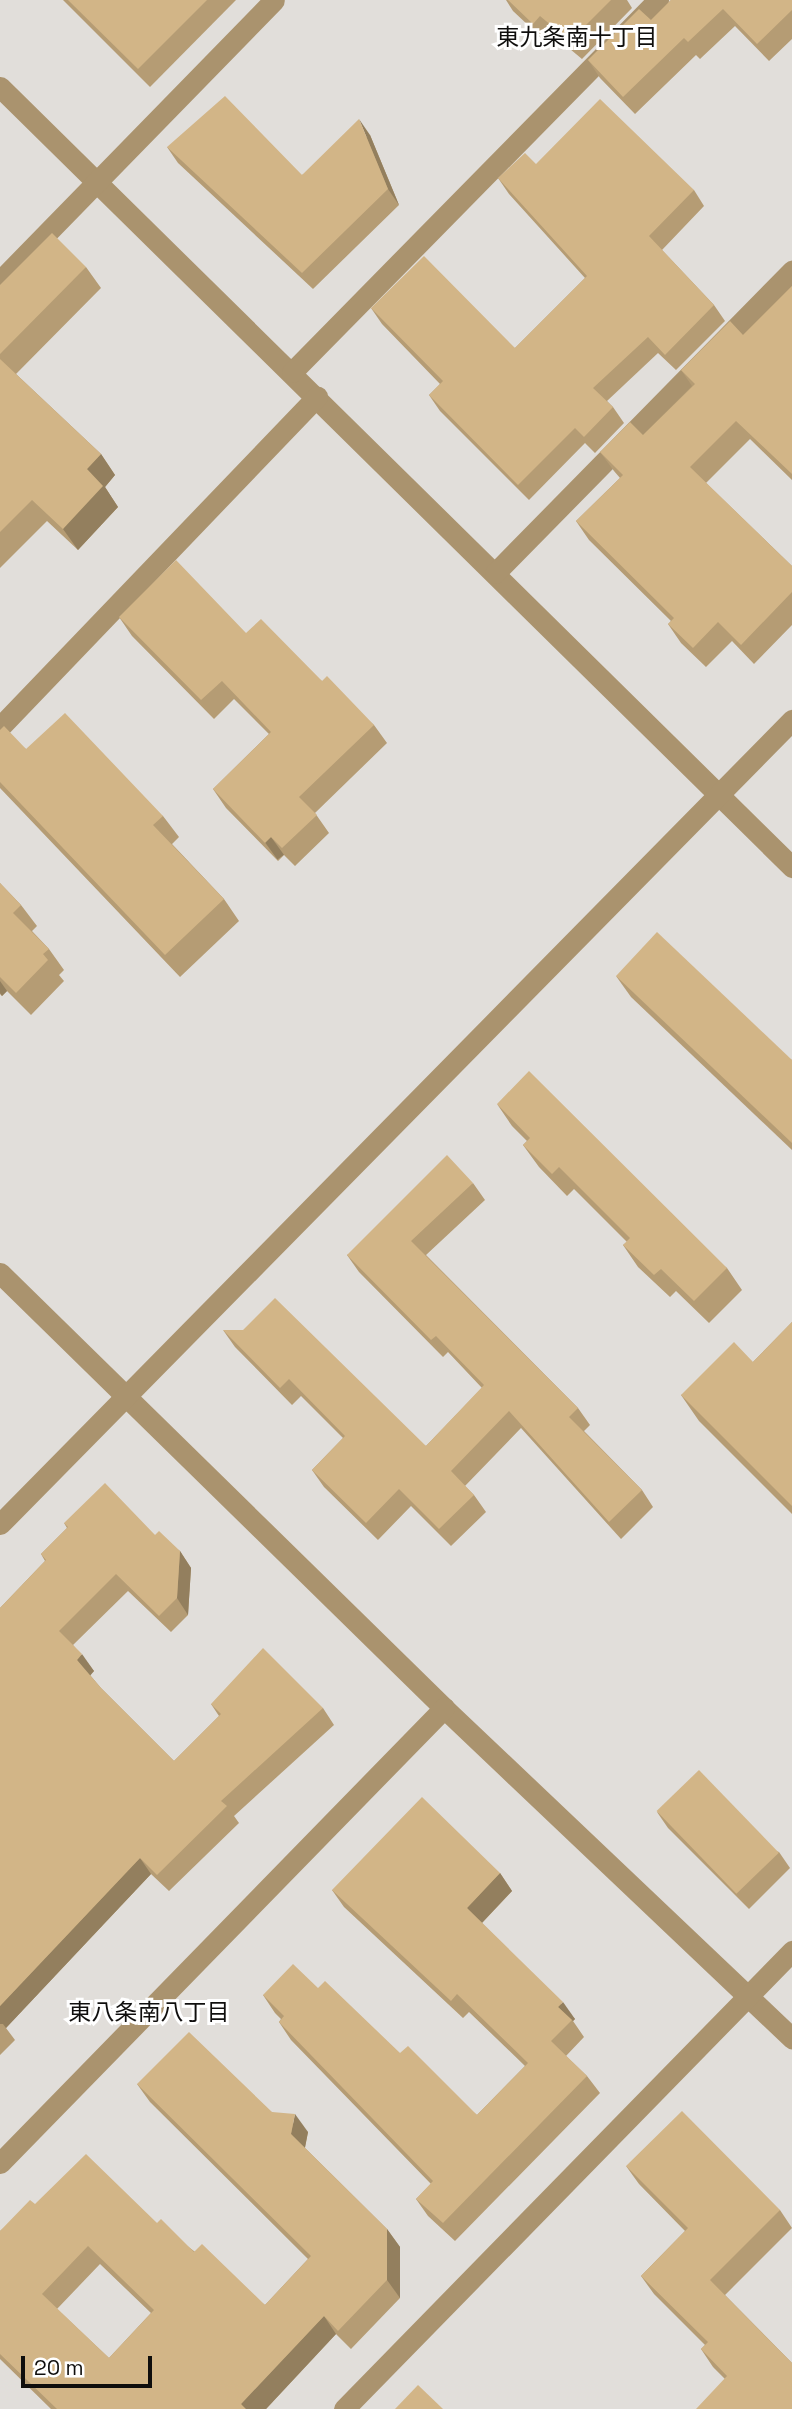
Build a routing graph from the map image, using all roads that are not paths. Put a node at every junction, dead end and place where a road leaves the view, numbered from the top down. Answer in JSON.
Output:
{"nodes":[{"id":1,"x":274,"y":0,"type":"edge"},
{"id":2,"x":658,"y":0,"type":"edge"},
{"id":3,"x":0,"y":87,"type":"edge"},
{"id":4,"x":95,"y":182,"type":"junction"},
{"id":5,"x":792,"y":271,"type":"edge"},
{"id":6,"x":0,"y":281,"type":"edge"},
{"id":7,"x":292,"y":372,"type":"junction"},
{"id":8,"x":317,"y":397,"type":"junction"},
{"id":9,"x":495,"y":573,"type":"junction"},
{"id":10,"x":792,"y":720,"type":"edge"},
{"id":11,"x":0,"y":727,"type":"edge"},
{"id":12,"x":718,"y":796,"type":"junction"},
{"id":13,"x":792,"y":867,"type":"edge"},
{"id":14,"x":0,"y":1273,"type":"edge"},
{"id":15,"x":125,"y":1395,"type":"junction"},
{"id":16,"x":0,"y":1524,"type":"edge"},
{"id":17,"x":444,"y":1708,"type":"junction"},
{"id":18,"x":792,"y":1951,"type":"edge"},
{"id":19,"x":748,"y":1994,"type":"junction"},
{"id":20,"x":792,"y":2038,"type":"edge"},
{"id":21,"x":0,"y":2163,"type":"edge"},
{"id":22,"x":344,"y":2409,"type":"edge"}],
"edges":[{"from":1,"to":4,"type":"street"},
{"from":2,"to":7,"type":"street"},
{"from":3,"to":4,"type":"street"},
{"from":4,"to":6,"type":"street"},
{"from":4,"to":7,"type":"street"},
{"from":5,"to":9,"type":"street"},
{"from":7,"to":8,"type":"street"},
{"from":8,"to":9,"type":"street"},
{"from":8,"to":11,"type":"street"},
{"from":9,"to":12,"type":"street"},
{"from":10,"to":12,"type":"street"},
{"from":12,"to":13,"type":"street"},
{"from":12,"to":15,"type":"street"},
{"from":14,"to":15,"type":"street"},
{"from":15,"to":16,"type":"street"},
{"from":15,"to":17,"type":"street"},
{"from":17,"to":19,"type":"street"},
{"from":17,"to":21,"type":"street"},
{"from":18,"to":19,"type":"street"},
{"from":19,"to":20,"type":"street"},
{"from":19,"to":22,"type":"street"}]}
